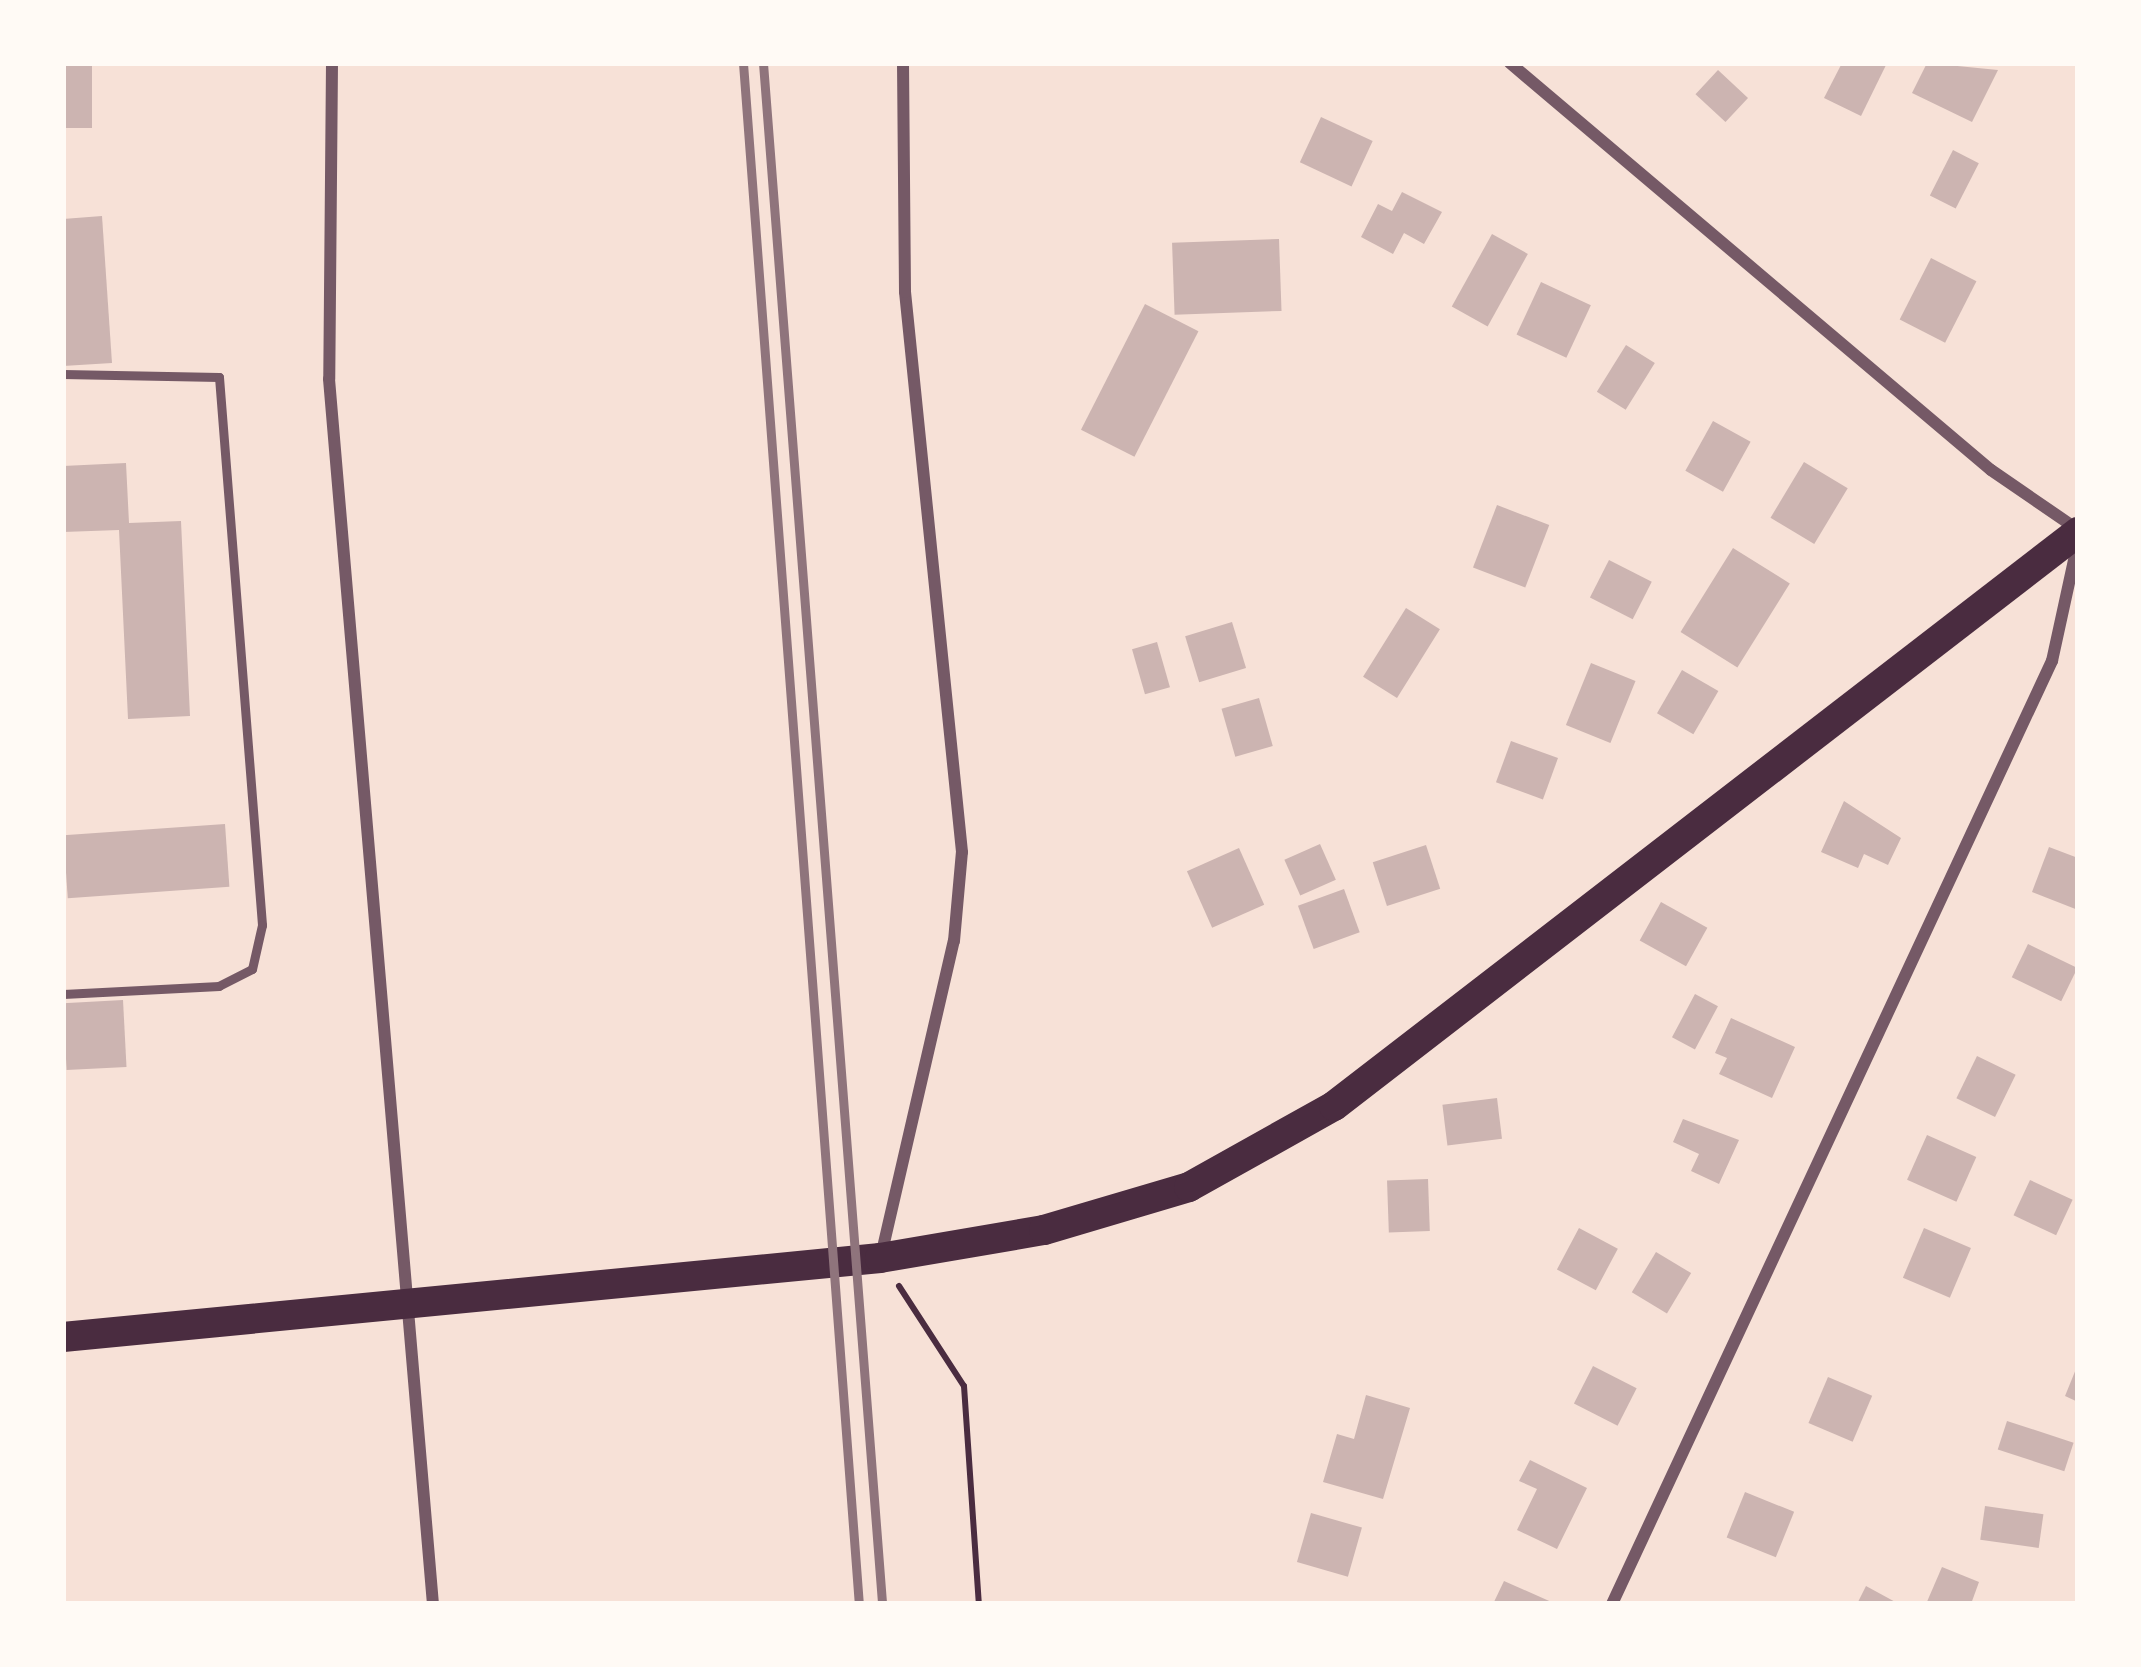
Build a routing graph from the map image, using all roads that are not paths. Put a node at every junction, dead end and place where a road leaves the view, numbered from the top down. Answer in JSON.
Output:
{"nodes":[{"id":1,"x":332,"y":63,"type":"edge"},
{"id":2,"x":903,"y":63,"type":"edge"},
{"id":3,"x":1510,"y":63,"type":"edge"},
{"id":4,"x":63,"y":374,"type":"edge"},
{"id":5,"x":2078,"y":531,"type":"edge"},
{"id":6,"x":2078,"y":542,"type":"edge"},
{"id":7,"x":63,"y":994,"type":"edge"},
{"id":8,"x":880,"y":1258,"type":"junction"},
{"id":9,"x":405,"y":1301,"type":"junction"},
{"id":10,"x":63,"y":1337,"type":"edge"},
{"id":11,"x":433,"y":1604,"type":"edge"},
{"id":12,"x":1612,"y":1604,"type":"edge"}],
"edges":[{"from":1,"to":9,"type":"street"},
{"from":2,"to":8,"type":"street"},
{"from":3,"to":5,"type":"street"},
{"from":4,"to":7,"type":"lane"},
{"from":5,"to":8,"type":"main road"},
{"from":6,"to":12,"type":"street"},
{"from":8,"to":9,"type":"main road"},
{"from":9,"to":10,"type":"main road"},
{"from":9,"to":11,"type":"street"}]}
